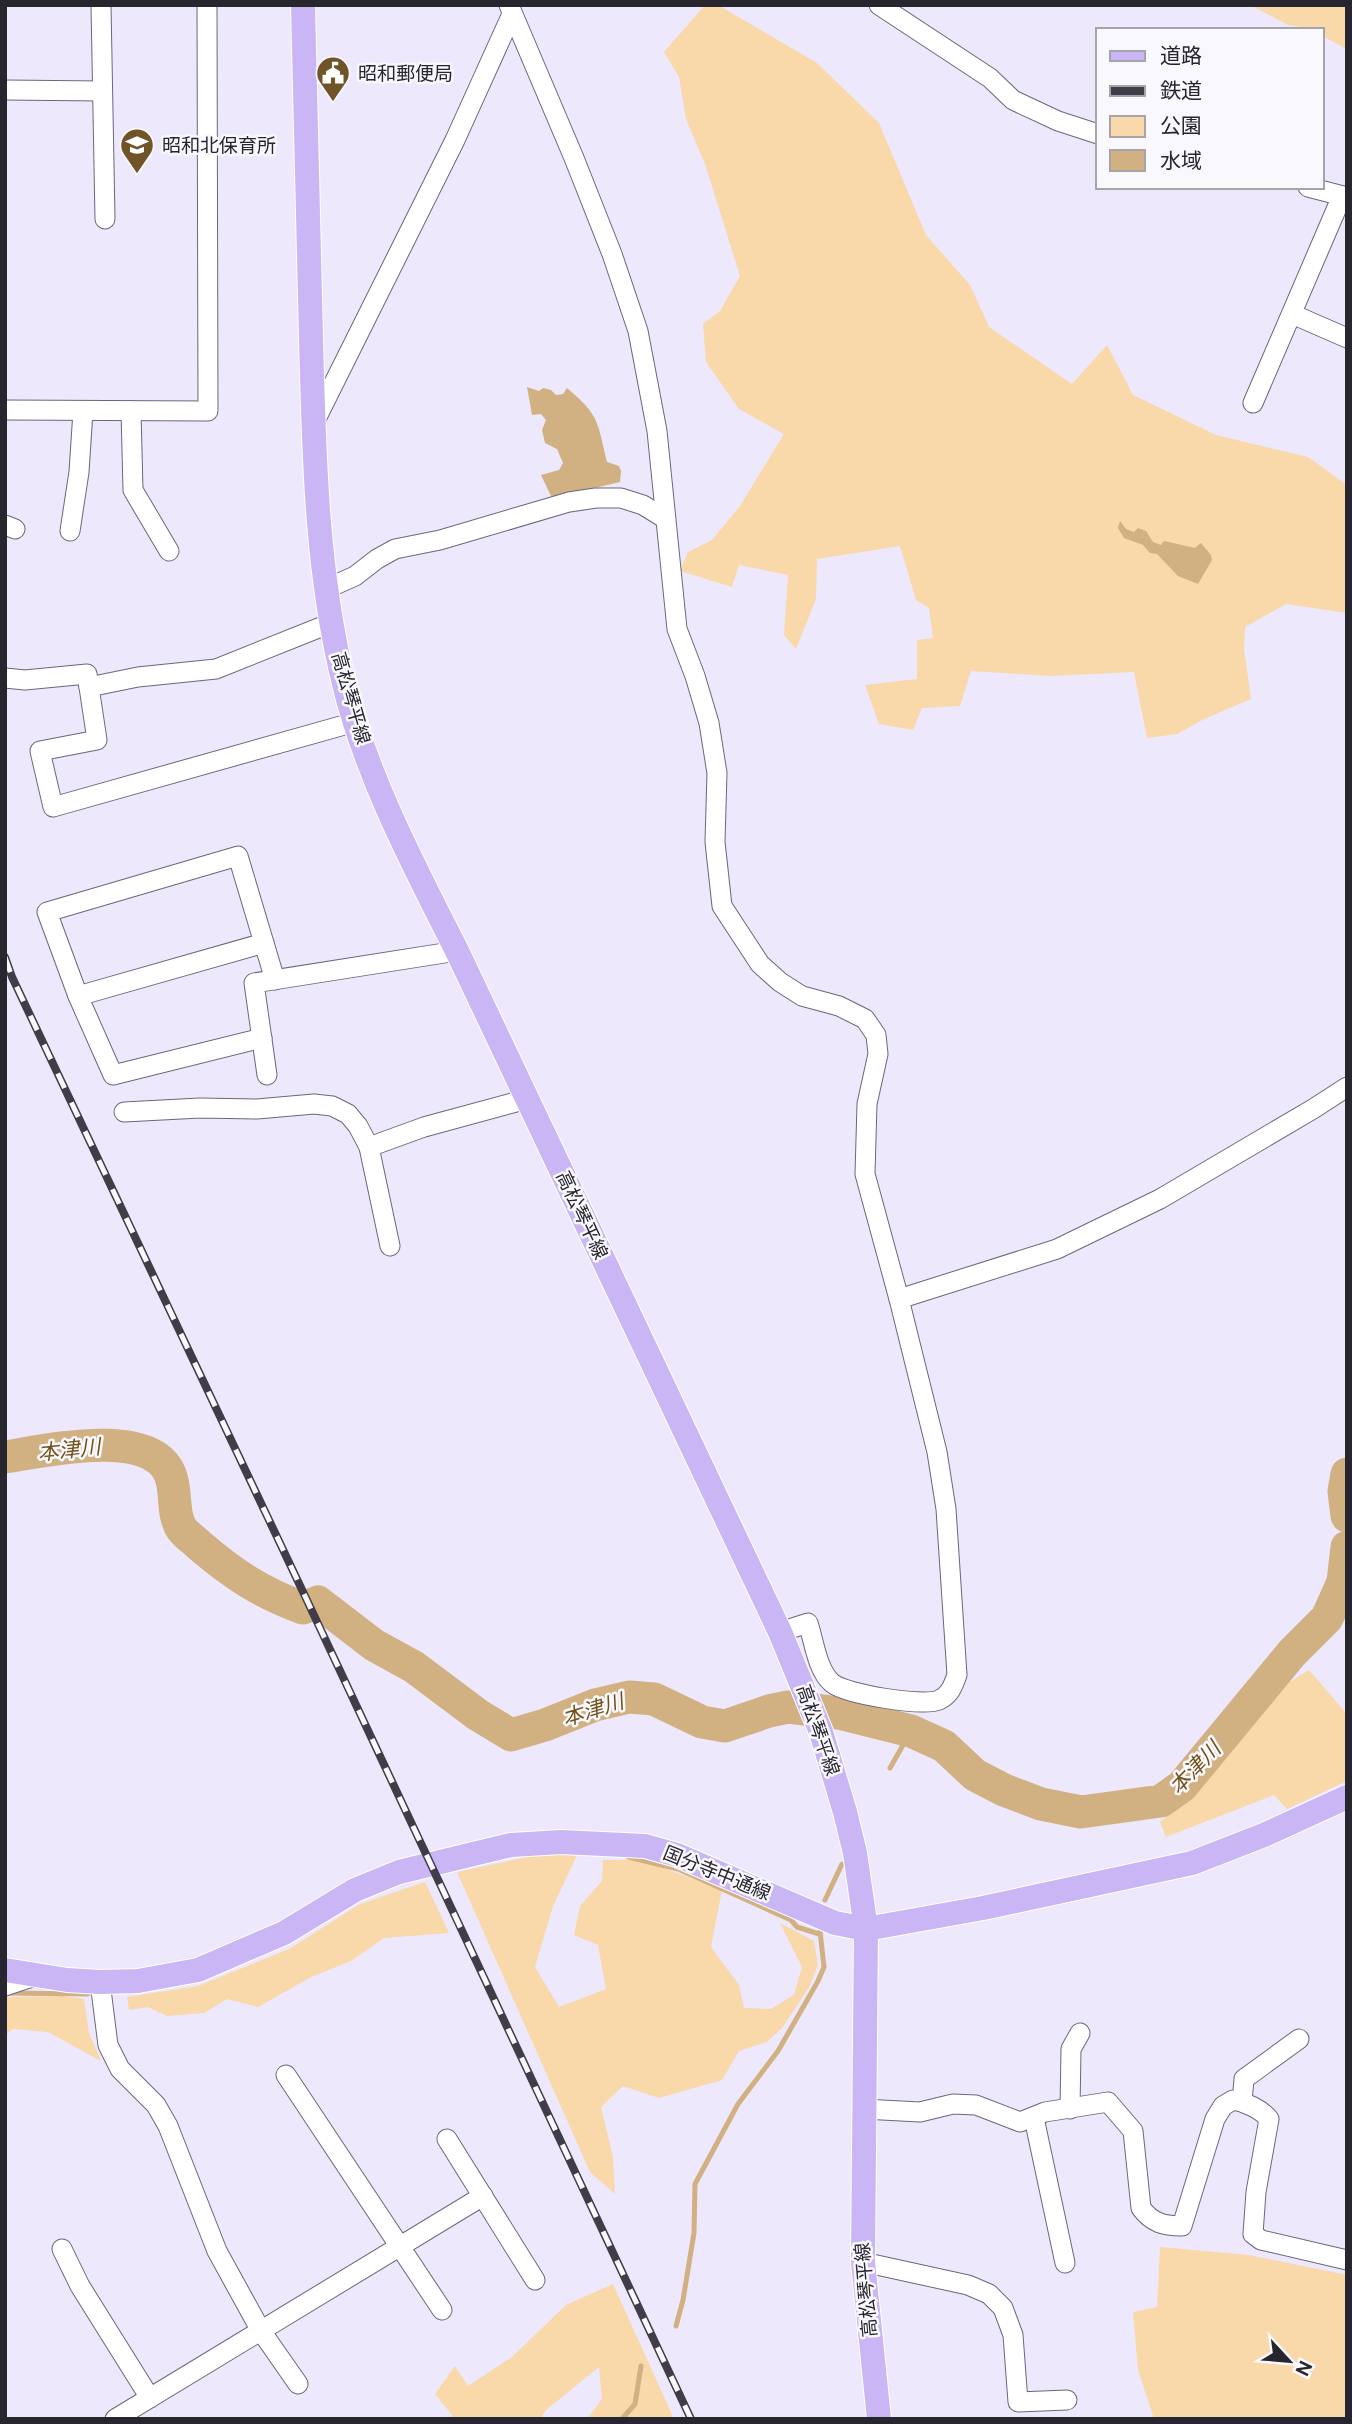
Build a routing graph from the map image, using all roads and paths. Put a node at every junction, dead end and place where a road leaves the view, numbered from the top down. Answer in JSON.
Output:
{"nodes":[{"id":1,"x":101,"y":5,"type":"edge"},
{"id":2,"x":206,"y":5,"type":"edge"},
{"id":3,"x":303,"y":5,"type":"edge"},
{"id":4,"x":879,"y":5,"type":"edge"},
{"id":5,"x":510,"y":10,"type":"edge"},
{"id":6,"x":5,"y":90,"type":"edge"},
{"id":7,"x":103,"y":91,"type":"junction"},
{"id":8,"x":1096,"y":133,"type":"edge"},
{"id":9,"x":1315,"y":189,"type":"edge"},
{"id":10,"x":1345,"y":197,"type":"edge"},
{"id":11,"x":105,"y":219,"type":"dead end"},
{"id":12,"x":1292,"y":314,"type":"junction"},
{"id":13,"x":1347,"y":338,"type":"edge"},
{"id":14,"x":1253,"y":403,"type":"dead end"},
{"id":15,"x":5,"y":410,"type":"edge"},
{"id":16,"x":83,"y":411,"type":"junction"},
{"id":17,"x":131,"y":411,"type":"junction"},
{"id":18,"x":313,"y":425,"type":"junction"},
{"id":19,"x":664,"y":518,"type":"junction"},
{"id":20,"x":70,"y":531,"type":"dead end"},
{"id":21,"x":169,"y":551,"type":"dead end"},
{"id":22,"x":326,"y":589,"type":"junction"},
{"id":23,"x":331,"y":623,"type":"junction"},
{"id":24,"x":5,"y":678,"type":"edge"},
{"id":25,"x":89,"y":687,"type":"junction"},
{"id":26,"x":355,"y":722,"type":"junction"},
{"id":27,"x":264,"y":943,"type":"junction"},
{"id":28,"x":457,"y":951,"type":"junction"},
{"id":29,"x":275,"y":980,"type":"junction"},
{"id":30,"x":78,"y":996,"type":"junction"},
{"id":31,"x":262,"y":1038,"type":"junction"},
{"id":32,"x":267,"y":1075,"type":"dead end"},
{"id":33,"x":1347,"y":1087,"type":"edge"},
{"id":34,"x":527,"y":1099,"type":"junction"},
{"id":35,"x":124,"y":1112,"type":"dead end"},
{"id":36,"x":369,"y":1147,"type":"junction"},
{"id":37,"x":390,"y":1246,"type":"dead end"},
{"id":38,"x":899,"y":1298,"type":"junction"},
{"id":39,"x":780,"y":1632,"type":"junction"},
{"id":40,"x":1347,"y":1797,"type":"edge"},
{"id":41,"x":866,"y":1929,"type":"junction"},
{"id":42,"x":5,"y":1970,"type":"edge"},
{"id":43,"x":39,"y":1975,"type":"junction"},
{"id":44,"x":100,"y":1982,"type":"junction"},
{"id":45,"x":5,"y":1986,"type":"edge"},
{"id":46,"x":1080,"y":2033,"type":"dead end"},
{"id":47,"x":1299,"y":2039,"type":"dead end"},
{"id":48,"x":286,"y":2075,"type":"dead end"},
{"id":49,"x":1242,"y":2102,"type":"junction"},
{"id":50,"x":863,"y":2109,"type":"junction"},
{"id":51,"x":1070,"y":2109,"type":"junction"},
{"id":52,"x":1034,"y":2118,"type":"junction"},
{"id":53,"x":447,"y":2139,"type":"dead end"},
{"id":54,"x":483,"y":2196,"type":"junction"},
{"id":55,"x":400,"y":2247,"type":"junction"},
{"id":56,"x":62,"y":2249,"type":"dead end"},
{"id":57,"x":1347,"y":2260,"type":"edge"},
{"id":58,"x":863,"y":2262,"type":"junction"},
{"id":59,"x":1065,"y":2263,"type":"dead end"},
{"id":60,"x":535,"y":2280,"type":"dead end"},
{"id":61,"x":442,"y":2310,"type":"dead end"},
{"id":62,"x":261,"y":2331,"type":"junction"},
{"id":63,"x":298,"y":2384,"type":"dead end"},
{"id":64,"x":150,"y":2398,"type":"junction"},
{"id":65,"x":1067,"y":2400,"type":"dead end"},
{"id":66,"x":115,"y":2419,"type":"edge"},
{"id":67,"x":879,"y":2419,"type":"edge"}],
"edges":[{"from":1,"to":7,"type":"street"},
{"from":2,"to":17,"type":"street"},
{"from":3,"to":18,"type":"main road","name":"高松琴平線"},
{"from":4,"to":8,"type":"street"},
{"from":5,"to":18,"type":"street"},
{"from":5,"to":19,"type":"street"},
{"from":6,"to":7,"type":"street"},
{"from":7,"to":11,"type":"street"},
{"from":9,"to":10,"type":"street"},
{"from":10,"to":12,"type":"street"},
{"from":12,"to":13,"type":"street"},
{"from":12,"to":14,"type":"street"},
{"from":15,"to":16,"type":"street"},
{"from":16,"to":17,"type":"street"},
{"from":16,"to":20,"type":"street"},
{"from":17,"to":21,"type":"street"},
{"from":18,"to":22,"type":"main road","name":"高松琴平線"},
{"from":19,"to":22,"type":"street"},
{"from":19,"to":38,"type":"street"},
{"from":22,"to":23,"type":"main road","name":"高松琴平線"},
{"from":23,"to":25,"type":"street"},
{"from":23,"to":26,"type":"main road","name":"高松琴平線"},
{"from":24,"to":25,"type":"street"},
{"from":25,"to":26,"type":"street"},
{"from":26,"to":28,"type":"main road","name":"高松琴平線"},
{"from":27,"to":29,"type":"street"},
{"from":27,"to":30,"type":"street"},
{"from":27,"to":30,"type":"street"},
{"from":28,"to":29,"type":"street"},
{"from":28,"to":34,"type":"main road","name":"高松琴平線"},
{"from":29,"to":31,"type":"street"},
{"from":30,"to":31,"type":"street"},
{"from":31,"to":32,"type":"street"},
{"from":33,"to":38,"type":"street"},
{"from":34,"to":36,"type":"street"},
{"from":34,"to":39,"type":"main road","name":"高松琴平線"},
{"from":35,"to":36,"type":"street"},
{"from":36,"to":37,"type":"street"},
{"from":38,"to":39,"type":"street"},
{"from":39,"to":41,"type":"main road","name":"高松琴平線"},
{"from":40,"to":41,"type":"main road","name":"国分寺中通線"},
{"from":41,"to":44,"type":"main road","name":"国分寺中通線"},
{"from":41,"to":50,"type":"main road","name":"高松琴平線"},
{"from":42,"to":43,"type":"main road","name":"国分寺中通線"},
{"from":43,"to":44,"type":"main road","name":"国分寺中通線"},
{"from":43,"to":45,"type":"street"},
{"from":44,"to":62,"type":"street"},
{"from":46,"to":51,"type":"street"},
{"from":47,"to":49,"type":"street"},
{"from":48,"to":55,"type":"street"},
{"from":49,"to":51,"type":"street"},
{"from":49,"to":57,"type":"street"},
{"from":50,"to":52,"type":"street"},
{"from":50,"to":58,"type":"main road","name":"高松琴平線"},
{"from":51,"to":52,"type":"street"},
{"from":52,"to":59,"type":"street"},
{"from":53,"to":54,"type":"street"},
{"from":54,"to":55,"type":"street"},
{"from":54,"to":60,"type":"street"},
{"from":55,"to":61,"type":"street"},
{"from":55,"to":62,"type":"street"},
{"from":56,"to":64,"type":"street"},
{"from":58,"to":65,"type":"street"},
{"from":58,"to":67,"type":"main road","name":"高松琴平線"},
{"from":62,"to":63,"type":"street"},
{"from":62,"to":64,"type":"street"},
{"from":64,"to":66,"type":"street"}]}
